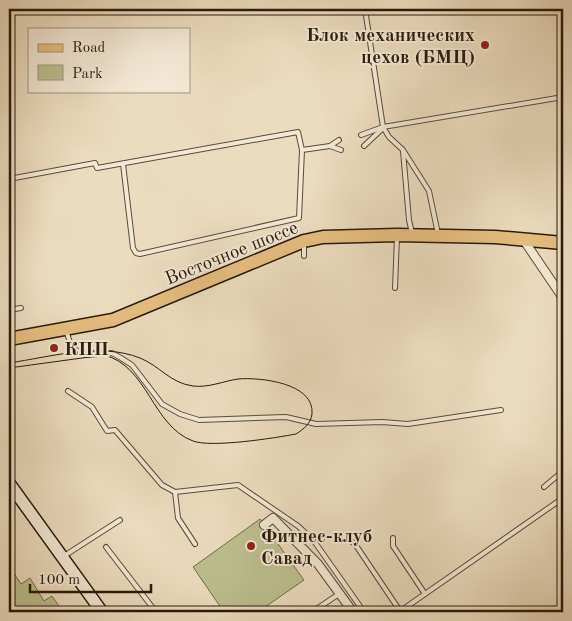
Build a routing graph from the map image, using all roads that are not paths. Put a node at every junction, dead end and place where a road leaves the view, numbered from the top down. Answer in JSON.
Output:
{"nodes":[{"id":1,"x":365,"y":9,"type":"edge"},
{"id":2,"x":563,"y":97,"type":"edge"},
{"id":3,"x":383,"y":127,"type":"junction"},
{"id":4,"x":361,"y":135,"type":"dead end"},
{"id":5,"x":339,"y":140,"type":"dead end"},
{"id":6,"x":330,"y":146,"type":"junction"},
{"id":7,"x":364,"y":146,"type":"dead end"},
{"id":8,"x":302,"y":150,"type":"junction"},
{"id":9,"x":341,"y":150,"type":"dead end"},
{"id":10,"x":403,"y":150,"type":"junction"},
{"id":11,"x":123,"y":164,"type":"junction"},
{"id":12,"x":9,"y":179,"type":"edge"},
{"id":13,"x":397,"y":235,"type":"junction"},
{"id":14,"x":412,"y":236,"type":"junction"},
{"id":15,"x":438,"y":236,"type":"junction"},
{"id":16,"x":523,"y":239,"type":"junction"},
{"id":17,"x":304,"y":241,"type":"junction"},
{"id":18,"x":563,"y":243,"type":"edge"},
{"id":19,"x":304,"y":256,"type":"dead end"},
{"id":20,"x":395,"y":288,"type":"dead end"},
{"id":21,"x":563,"y":298,"type":"edge"},
{"id":22,"x":21,"y":308,"type":"dead end"},
{"id":23,"x":9,"y":310,"type":"edge"},
{"id":24,"x":66,"y":328,"type":"junction"},
{"id":25,"x":9,"y":339,"type":"edge"},
{"id":26,"x":68,"y":391,"type":"dead end"},
{"id":27,"x":501,"y":410,"type":"dead end"},
{"id":28,"x":563,"y":471,"type":"edge"},
{"id":29,"x":9,"y":483,"type":"edge"},
{"id":30,"x":544,"y":487,"type":"dead end"},
{"id":31,"x":175,"y":492,"type":"junction"},
{"id":32,"x":563,"y":498,"type":"edge"},
{"id":33,"x":120,"y":520,"type":"dead end"},
{"id":34,"x":264,"y":525,"type":"dead end"},
{"id":35,"x":342,"y":534,"type":"dead end"},
{"id":36,"x":393,"y":538,"type":"dead end"},
{"id":37,"x":195,"y":544,"type":"dead end"},
{"id":38,"x":106,"y":547,"type":"dead end"},
{"id":39,"x":62,"y":557,"type":"junction"},
{"id":40,"x":340,"y":593,"type":"junction"},
{"id":41,"x":425,"y":594,"type":"junction"},
{"id":42,"x":102,"y":612,"type":"edge"},
{"id":43,"x":156,"y":612,"type":"edge"},
{"id":44,"x":312,"y":612,"type":"edge"},
{"id":45,"x":353,"y":612,"type":"edge"},
{"id":46,"x":364,"y":612,"type":"edge"},
{"id":47,"x":399,"y":612,"type":"edge"}],
"edges":[{"from":1,"to":3,"type":"lane"},
{"from":2,"to":3,"type":"lane"},
{"from":3,"to":4,"type":"lane"},
{"from":3,"to":7,"type":"lane"},
{"from":3,"to":10,"type":"lane"},
{"from":5,"to":6,"type":"lane"},
{"from":6,"to":8,"type":"lane"},
{"from":6,"to":9,"type":"lane"},
{"from":8,"to":11,"type":"lane"},
{"from":8,"to":11,"type":"lane"},
{"from":10,"to":14,"type":"lane"},
{"from":10,"to":15,"type":"lane"},
{"from":11,"to":12,"type":"lane"},
{"from":13,"to":14,"type":"main road","name":"Восточное шоссе"},
{"from":13,"to":17,"type":"main road","name":"Восточное шоссе"},
{"from":13,"to":20,"type":"lane"},
{"from":14,"to":15,"type":"main road","name":"Восточное шоссе"},
{"from":15,"to":16,"type":"main road","name":"Восточное шоссе"},
{"from":16,"to":18,"type":"main road","name":"Восточное шоссе"},
{"from":16,"to":21,"type":"street"},
{"from":17,"to":19,"type":"lane"},
{"from":17,"to":24,"type":"main road","name":"Восточное шоссе"},
{"from":22,"to":23,"type":"lane"},
{"from":24,"to":25,"type":"main road","name":"Восточное шоссе"},
{"from":24,"to":27,"type":"lane"},
{"from":26,"to":31,"type":"lane"},
{"from":28,"to":30,"type":"lane"},
{"from":29,"to":39,"type":"street"},
{"from":31,"to":37,"type":"lane"},
{"from":31,"to":46,"type":"lane"},
{"from":32,"to":41,"type":"lane"},
{"from":33,"to":39,"type":"lane"},
{"from":34,"to":40,"type":"street"},
{"from":35,"to":47,"type":"lane"},
{"from":36,"to":41,"type":"lane"},
{"from":38,"to":43,"type":"lane"},
{"from":39,"to":42,"type":"street"},
{"from":40,"to":44,"type":"lane"},
{"from":40,"to":45,"type":"street"},
{"from":41,"to":47,"type":"lane"}]}
